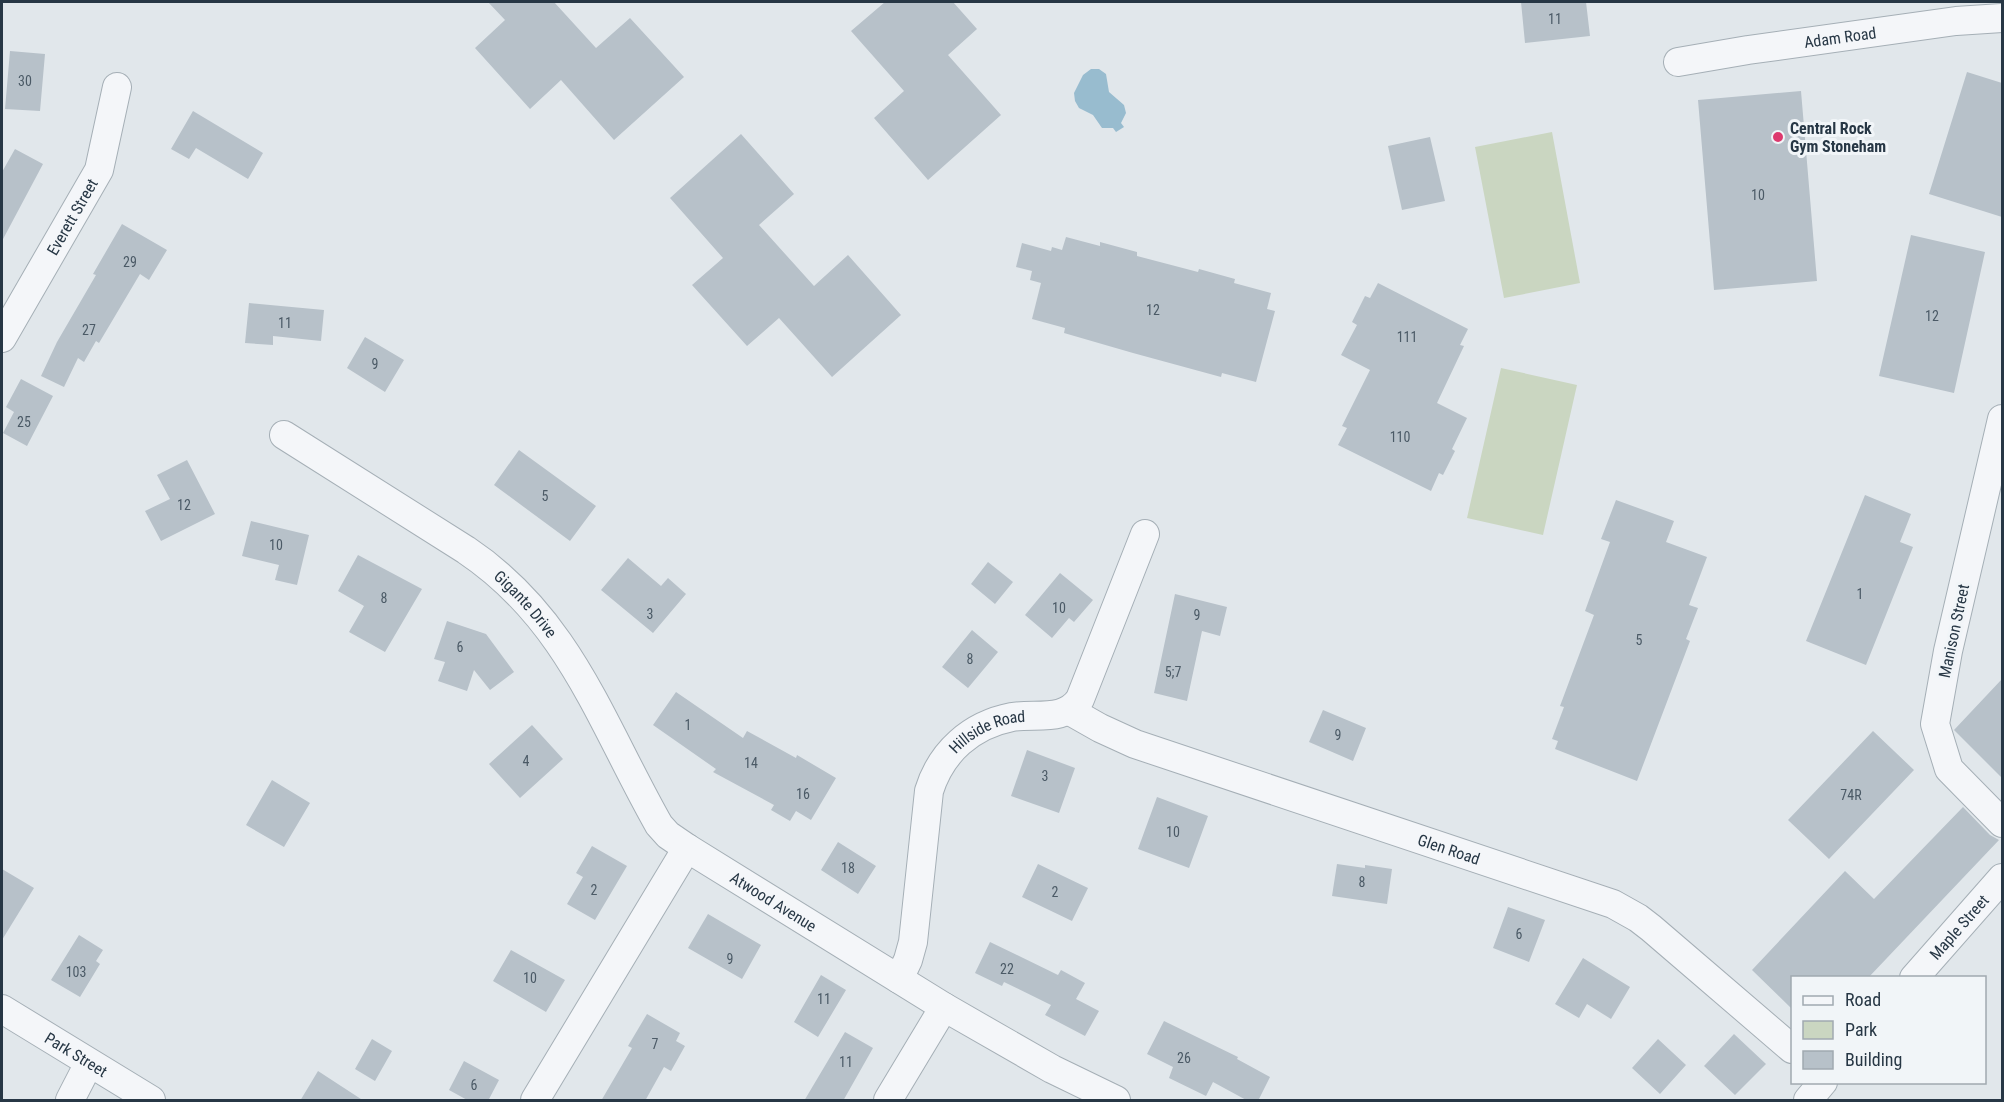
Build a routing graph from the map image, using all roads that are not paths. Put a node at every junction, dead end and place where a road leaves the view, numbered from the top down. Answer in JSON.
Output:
{"nodes":[{"id":1,"x":2002,"y":18,"type":"edge"},
{"id":2,"x":1678,"y":62,"type":"dead end"},
{"id":3,"x":117,"y":87,"type":"dead end"},
{"id":4,"x":2,"y":338,"type":"edge"},
{"id":5,"x":2002,"y":419,"type":"edge"},
{"id":6,"x":284,"y":435,"type":"dead end"},
{"id":7,"x":1145,"y":534,"type":"dead end"},
{"id":8,"x":1070,"y":711,"type":"junction"},
{"id":9,"x":2002,"y":823,"type":"edge"},
{"id":10,"x":687,"y":848,"type":"junction"},
{"id":11,"x":2002,"y":879,"type":"edge"},
{"id":12,"x":1916,"y":976,"type":"edge"},
{"id":13,"x":899,"y":979,"type":"junction"},
{"id":14,"x":944,"y":1007,"type":"junction"},
{"id":15,"x":2,"y":1008,"type":"edge"},
{"id":16,"x":1791,"y":1048,"type":"edge"},
{"id":17,"x":90,"y":1063,"type":"junction"},
{"id":18,"x":1822,"y":1084,"type":"edge"},
{"id":19,"x":70,"y":1101,"type":"edge"},
{"id":20,"x":151,"y":1101,"type":"edge"},
{"id":21,"x":535,"y":1101,"type":"edge"},
{"id":22,"x":888,"y":1101,"type":"edge"},
{"id":23,"x":1116,"y":1101,"type":"edge"},
{"id":24,"x":1808,"y":1101,"type":"edge"}],
"edges":[{"from":1,"to":2,"type":"street","name":"Adam Road"},
{"from":3,"to":4,"type":"street","name":"Everett Street"},
{"from":5,"to":9,"type":"street","name":"Manison Street"},
{"from":6,"to":10,"type":"street","name":"Gigante Drive"},
{"from":7,"to":8,"type":"street"},
{"from":8,"to":13,"type":"street","name":"Hillside Road"},
{"from":8,"to":16,"type":"street","name":"Glen Road"},
{"from":10,"to":13,"type":"street","name":"Atwood Avenue"},
{"from":10,"to":21,"type":"street"},
{"from":11,"to":12,"type":"street","name":"Maple Street"},
{"from":13,"to":14,"type":"street","name":"Atwood Avenue"},
{"from":14,"to":22,"type":"street"},
{"from":14,"to":23,"type":"street","name":"Atwood Avenue"},
{"from":15,"to":17,"type":"street","name":"Park Street"},
{"from":17,"to":19,"type":"street"},
{"from":17,"to":20,"type":"street","name":"Park Street"},
{"from":18,"to":24,"type":"street"}]}
